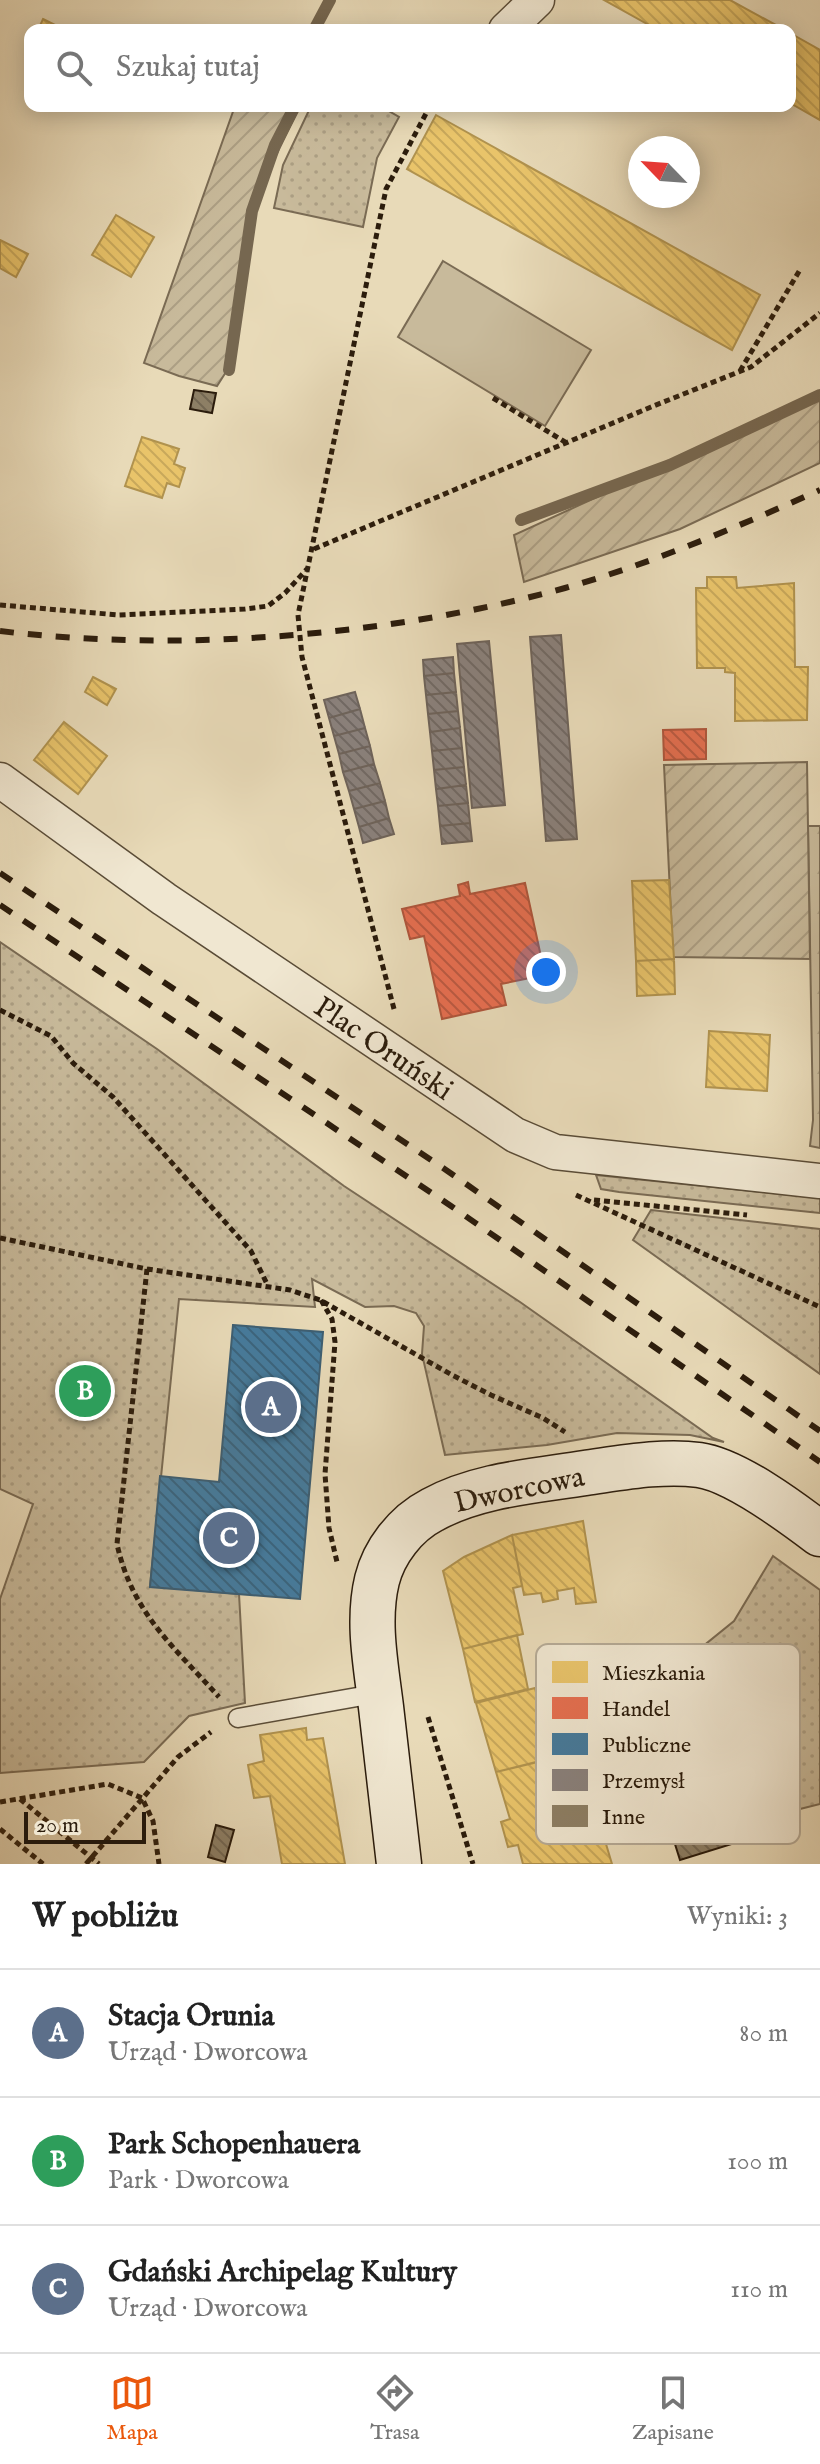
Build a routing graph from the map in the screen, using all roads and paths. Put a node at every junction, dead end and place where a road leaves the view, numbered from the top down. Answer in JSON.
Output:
{"nodes":[{"id":1,"x":537,"y":0,"type":"edge"},
{"id":2,"x":512,"y":24,"type":"edge"},
{"id":3,"x":427,"y":112,"type":"edge"},
{"id":4,"x":801,"y":268,"type":"dead end"},
{"id":5,"x":820,"y":313,"type":"edge"},
{"id":6,"x":739,"y":372,"type":"junction"},
{"id":7,"x":493,"y":398,"type":"dead end"},
{"id":8,"x":566,"y":443,"type":"junction"},
{"id":9,"x":314,"y":549,"type":"junction"},
{"id":10,"x":309,"y":567,"type":"junction"},
{"id":11,"x":0,"y":605,"type":"edge"},
{"id":12,"x":0,"y":780,"type":"edge"},
{"id":13,"x":0,"y":1010,"type":"edge"},
{"id":14,"x":408,"y":1064,"type":"junction"},
{"id":15,"x":820,"y":1181,"type":"edge"},
{"id":16,"x":562,"y":1191,"type":"dead end"},
{"id":17,"x":589,"y":1199,"type":"junction"},
{"id":18,"x":758,"y":1216,"type":"dead end"},
{"id":19,"x":0,"y":1238,"type":"edge"},
{"id":20,"x":147,"y":1269,"type":"junction"},
{"id":21,"x":268,"y":1287,"type":"junction"},
{"id":22,"x":320,"y":1300,"type":"junction"},
{"id":23,"x":820,"y":1307,"type":"edge"},
{"id":24,"x":569,"y":1435,"type":"dead end"},
{"id":25,"x":820,"y":1534,"type":"edge"},
{"id":26,"x":346,"y":1554,"type":"dead end"},
{"id":27,"x":380,"y":1693,"type":"junction"},
{"id":28,"x":426,"y":1713,"type":"dead end"},
{"id":29,"x":238,"y":1718,"type":"junction"},
{"id":30,"x":142,"y":1798,"type":"junction"},
{"id":31,"x":19,"y":1799,"type":"junction"},
{"id":32,"x":0,"y":1802,"type":"edge"},
{"id":33,"x":0,"y":1829,"type":"edge"},
{"id":34,"x":91,"y":1858,"type":"junction"},
{"id":35,"x":43,"y":1864,"type":"edge"},
{"id":36,"x":86,"y":1864,"type":"edge"},
{"id":37,"x":99,"y":1864,"type":"edge"},
{"id":38,"x":159,"y":1864,"type":"edge"},
{"id":39,"x":399,"y":1864,"type":"edge"},
{"id":40,"x":473,"y":1864,"type":"edge"}],
"edges":[{"from":1,"to":2,"type":"street"},
{"from":3,"to":9,"type":"path"},
{"from":4,"to":6,"type":"path"},
{"from":5,"to":6,"type":"path"},
{"from":6,"to":8,"type":"path"},
{"from":7,"to":8,"type":"path"},
{"from":8,"to":9,"type":"path"},
{"from":9,"to":10,"type":"path"},
{"from":10,"to":11,"type":"path"},
{"from":10,"to":14,"type":"path"},
{"from":12,"to":14,"type":"street","name":"Plac Oruński"},
{"from":13,"to":21,"type":"path"},
{"from":14,"to":15,"type":"street","name":"Plac Oruński"},
{"from":16,"to":17,"type":"path"},
{"from":17,"to":18,"type":"path"},
{"from":17,"to":23,"type":"path"},
{"from":19,"to":20,"type":"path"},
{"from":20,"to":21,"type":"path"},
{"from":20,"to":29,"type":"path"},
{"from":21,"to":22,"type":"path"},
{"from":22,"to":24,"type":"path"},
{"from":22,"to":26,"type":"path"},
{"from":25,"to":27,"type":"street","name":"Dworcowa"},
{"from":27,"to":29,"type":"lane"},
{"from":27,"to":39,"type":"street","name":"Dworcowa"},
{"from":28,"to":40,"type":"path"},
{"from":29,"to":30,"type":"path"},
{"from":30,"to":31,"type":"path"},
{"from":30,"to":34,"type":"path"},
{"from":30,"to":38,"type":"path"},
{"from":31,"to":32,"type":"path"},
{"from":31,"to":34,"type":"path"},
{"from":33,"to":35,"type":"path"},
{"from":34,"to":36,"type":"path"},
{"from":34,"to":37,"type":"path"}]}
